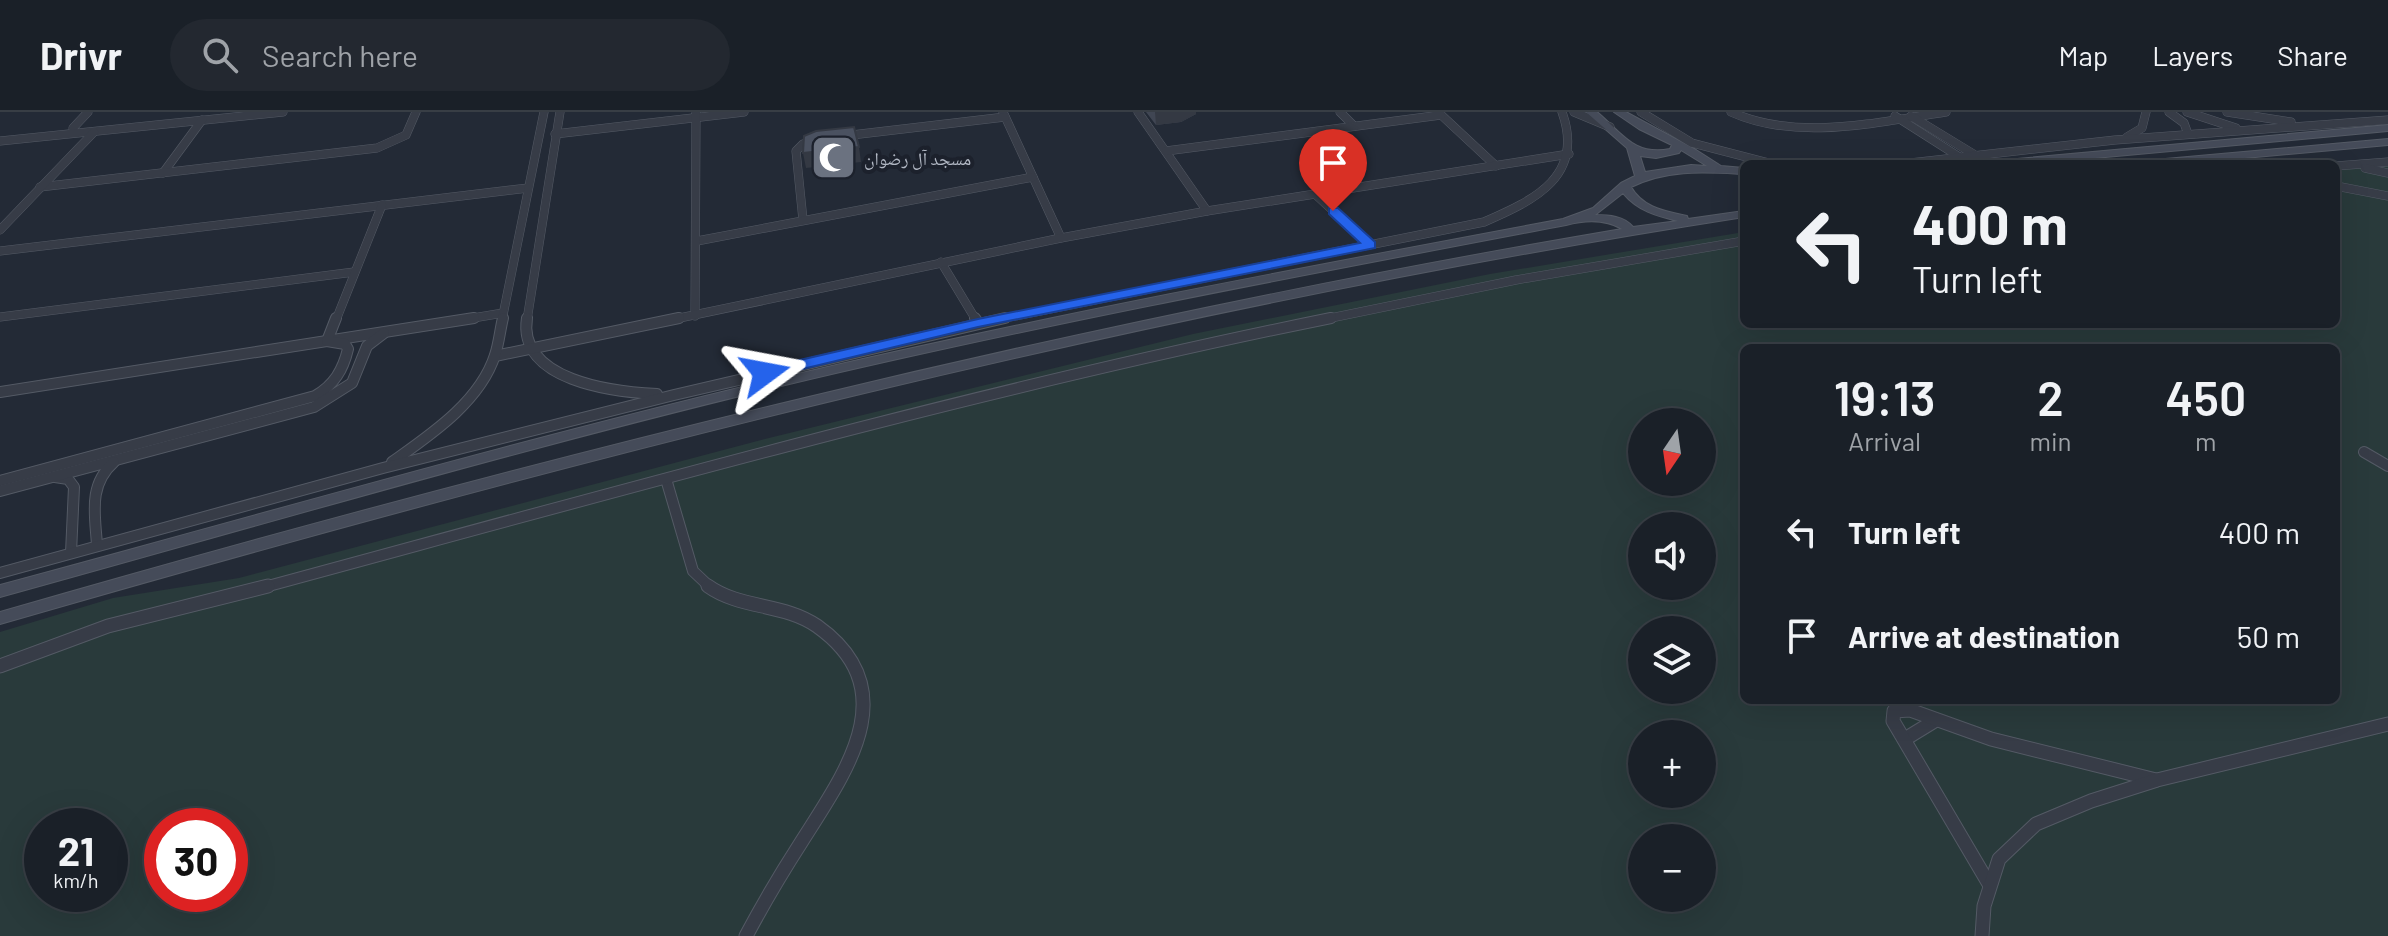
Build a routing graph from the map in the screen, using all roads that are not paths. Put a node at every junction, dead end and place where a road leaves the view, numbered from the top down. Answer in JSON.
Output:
{"nodes":[{"id":1,"x":88,"y":112,"type":"edge"},
{"id":2,"x":231,"y":112,"type":"edge"},
{"id":3,"x":283,"y":112,"type":"edge"},
{"id":4,"x":416,"y":112,"type":"edge"},
{"id":5,"x":544,"y":112,"type":"edge"},
{"id":6,"x":560,"y":112,"type":"edge"},
{"id":7,"x":744,"y":112,"type":"edge"},
{"id":8,"x":1138,"y":112,"type":"edge"},
{"id":9,"x":1340,"y":112,"type":"edge"},
{"id":10,"x":1562,"y":112,"type":"edge"},
{"id":11,"x":1574,"y":112,"type":"edge"},
{"id":12,"x":1591,"y":112,"type":"edge"},
{"id":13,"x":1619,"y":112,"type":"edge"},
{"id":14,"x":1641,"y":112,"type":"edge"},
{"id":15,"x":1731,"y":112,"type":"edge"},
{"id":16,"x":1888,"y":112,"type":"edge"},
{"id":17,"x":1946,"y":112,"type":"edge"},
{"id":18,"x":2146,"y":112,"type":"edge"},
{"id":19,"x":2227,"y":112,"type":"edge"},
{"id":20,"x":1440,"y":113,"type":"edge"},
{"id":21,"x":698,"y":114,"type":"edge"},
{"id":22,"x":1004,"y":114,"type":"edge"},
{"id":23,"x":2173,"y":114,"type":"edge"},
{"id":24,"x":2191,"y":114,"type":"edge"},
{"id":25,"x":1904,"y":115,"type":"edge"},
{"id":26,"x":183,"y":120,"type":"junction"},
{"id":27,"x":202,"y":120,"type":"junction"},
{"id":28,"x":2388,"y":120,"type":"edge"},
{"id":29,"x":2316,"y":125,"type":"junction"},
{"id":30,"x":1354,"y":126,"type":"junction"},
{"id":31,"x":1611,"y":127,"type":"junction"},
{"id":32,"x":73,"y":128,"type":"junction"},
{"id":33,"x":2388,"y":128,"type":"edge"},
{"id":34,"x":2252,"y":130,"type":"junction"},
{"id":35,"x":555,"y":131,"type":"junction"},
{"id":36,"x":95,"y":132,"type":"junction"},
{"id":37,"x":2188,"y":134,"type":"junction"},
{"id":38,"x":0,"y":138,"type":"edge"},
{"id":39,"x":2115,"y":140,"type":"junction"},
{"id":40,"x":2388,"y":143,"type":"edge"},
{"id":41,"x":1677,"y":145,"type":"junction"},
{"id":42,"x":1166,"y":151,"type":"junction"},
{"id":43,"x":1635,"y":152,"type":"junction"},
{"id":44,"x":1569,"y":154,"type":"junction"},
{"id":45,"x":1975,"y":156,"type":"junction"},
{"id":46,"x":1961,"y":158,"type":"junction"},
{"id":47,"x":1758,"y":160,"type":"edge"},
{"id":48,"x":1941,"y":160,"type":"edge"},
{"id":49,"x":2039,"y":160,"type":"edge"},
{"id":50,"x":2187,"y":160,"type":"edge"},
{"id":51,"x":2388,"y":162,"type":"edge"},
{"id":52,"x":2350,"y":165,"type":"junction"},
{"id":53,"x":1496,"y":166,"type":"junction"},
{"id":54,"x":2340,"y":166,"type":"edge"},
{"id":55,"x":1717,"y":168,"type":"junction"},
{"id":56,"x":1740,"y":171,"type":"edge"},
{"id":57,"x":163,"y":173,"type":"junction"},
{"id":58,"x":2388,"y":173,"type":"edge"},
{"id":59,"x":1033,"y":177,"type":"junction"},
{"id":60,"x":1641,"y":177,"type":"junction"},
{"id":61,"x":1625,"y":185,"type":"junction"},
{"id":62,"x":40,"y":187,"type":"junction"},
{"id":63,"x":2340,"y":187,"type":"edge"},
{"id":64,"x":528,"y":188,"type":"junction"},
{"id":65,"x":1315,"y":194,"type":"junction"},
{"id":66,"x":2388,"y":196,"type":"edge"},
{"id":67,"x":382,"y":205,"type":"junction"},
{"id":68,"x":544,"y":207,"type":"junction"},
{"id":69,"x":524,"y":210,"type":"junction"},
{"id":70,"x":1207,"y":211,"type":"junction"},
{"id":71,"x":1740,"y":215,"type":"edge"},
{"id":72,"x":1577,"y":218,"type":"junction"},
{"id":73,"x":803,"y":220,"type":"junction"},
{"id":74,"x":1703,"y":220,"type":"junction"},
{"id":75,"x":0,"y":230,"type":"edge"},
{"id":76,"x":1629,"y":231,"type":"junction"},
{"id":77,"x":1061,"y":238,"type":"junction"},
{"id":78,"x":697,"y":241,"type":"junction"},
{"id":79,"x":1740,"y":242,"type":"edge"},
{"id":80,"x":1370,"y":245,"type":"junction"},
{"id":81,"x":0,"y":251,"type":"edge"},
{"id":82,"x":941,"y":262,"type":"junction"},
{"id":83,"x":354,"y":272,"type":"junction"},
{"id":84,"x":503,"y":313,"type":"junction"},
{"id":85,"x":695,"y":316,"type":"junction"},
{"id":86,"x":0,"y":317,"type":"edge"},
{"id":87,"x":978,"y":323,"type":"junction"},
{"id":88,"x":389,"y":331,"type":"junction"},
{"id":89,"x":327,"y":341,"type":"junction"},
{"id":90,"x":533,"y":349,"type":"junction"},
{"id":91,"x":495,"y":356,"type":"junction"},
{"id":92,"x":0,"y":392,"type":"edge"},
{"id":93,"x":674,"y":395,"type":"junction"},
{"id":94,"x":2364,"y":452,"type":"dead end"},
{"id":95,"x":120,"y":458,"type":"junction"},
{"id":96,"x":2388,"y":466,"type":"edge"},
{"id":97,"x":383,"y":468,"type":"junction"},
{"id":98,"x":51,"y":477,"type":"junction"},
{"id":99,"x":666,"y":479,"type":"junction"},
{"id":100,"x":0,"y":481,"type":"edge"},
{"id":101,"x":0,"y":491,"type":"edge"},
{"id":102,"x":97,"y":545,"type":"junction"},
{"id":103,"x":71,"y":553,"type":"junction"},
{"id":104,"x":0,"y":573,"type":"edge"},
{"id":105,"x":0,"y":591,"type":"edge"},
{"id":106,"x":0,"y":618,"type":"edge"},
{"id":107,"x":0,"y":666,"type":"edge"},
{"id":108,"x":1936,"y":720,"type":"junction"},
{"id":109,"x":2388,"y":724,"type":"edge"},
{"id":110,"x":1905,"y":739,"type":"junction"},
{"id":111,"x":2157,"y":780,"type":"junction"},
{"id":112,"x":1989,"y":884,"type":"junction"},
{"id":113,"x":746,"y":936,"type":"edge"},
{"id":114,"x":1982,"y":936,"type":"edge"}],
"edges":[{"from":1,"to":32,"type":"street"},
{"from":2,"to":26,"type":"street"},
{"from":3,"to":27,"type":"street"},
{"from":4,"to":57,"type":"street"},
{"from":5,"to":64,"type":"street"},
{"from":6,"to":35,"type":"street"},
{"from":7,"to":21,"type":"street"},
{"from":8,"to":42,"type":"street"},
{"from":9,"to":30,"type":"street"},
{"from":10,"to":44,"type":"street"},
{"from":11,"to":31,"type":"street"},
{"from":12,"to":31,"type":"street"},
{"from":13,"to":41,"type":"street"},
{"from":14,"to":47,"type":"street"},
{"from":15,"to":25,"type":"street"},
{"from":16,"to":25,"type":"street"},
{"from":17,"to":25,"type":"street"},
{"from":18,"to":39,"type":"street"},
{"from":19,"to":29,"type":"street"},
{"from":20,"to":30,"type":"street"},
{"from":20,"to":53,"type":"street"},
{"from":21,"to":35,"type":"street"},
{"from":21,"to":78,"type":"street"},
{"from":22,"to":59,"type":"street"},
{"from":22,"to":73,"type":"street"},
{"from":23,"to":24,"type":"street"},
{"from":23,"to":37,"type":"street"},
{"from":24,"to":34,"type":"street"},
{"from":25,"to":45,"type":"street"},
{"from":25,"to":46,"type":"street"},
{"from":26,"to":27,"type":"street"},
{"from":26,"to":32,"type":"street"},
{"from":26,"to":36,"type":"street"},
{"from":27,"to":57,"type":"street"},
{"from":28,"to":29,"type":"street"},
{"from":29,"to":34,"type":"street"},
{"from":30,"to":42,"type":"street"},
{"from":31,"to":43,"type":"street"},
{"from":32,"to":38,"type":"street"},
{"from":33,"to":49,"type":"street"},
{"from":34,"to":37,"type":"street"},
{"from":35,"to":68,"type":"street"},
{"from":36,"to":38,"type":"street"},
{"from":36,"to":62,"type":"street"},
{"from":37,"to":39,"type":"street"},
{"from":39,"to":45,"type":"street"},
{"from":40,"to":50,"type":"street"},
{"from":41,"to":43,"type":"street"},
{"from":41,"to":55,"type":"street"},
{"from":42,"to":70,"type":"street"},
{"from":43,"to":60,"type":"street"},
{"from":44,"to":53,"type":"street"},
{"from":44,"to":80,"type":"street"},
{"from":45,"to":46,"type":"street"},
{"from":46,"to":48,"type":"street"},
{"from":51,"to":52,"type":"street"},
{"from":52,"to":54,"type":"street"},
{"from":52,"to":58,"type":"street"},
{"from":53,"to":65,"type":"street"},
{"from":55,"to":56,"type":"street"},
{"from":55,"to":60,"type":"street"},
{"from":57,"to":62,"type":"street"},
{"from":59,"to":73,"type":"street"},
{"from":59,"to":77,"type":"street"},
{"from":60,"to":61,"type":"street"},
{"from":61,"to":72,"type":"street"},
{"from":61,"to":74,"type":"street"},
{"from":62,"to":75,"type":"street"},
{"from":63,"to":66,"type":"street"},
{"from":64,"to":67,"type":"street"},
{"from":64,"to":69,"type":"street"},
{"from":65,"to":70,"type":"street"},
{"from":65,"to":80,"type":"street"},
{"from":67,"to":81,"type":"street"},
{"from":67,"to":83,"type":"street"},
{"from":68,"to":69,"type":"street"},
{"from":68,"to":90,"type":"street"},
{"from":69,"to":84,"type":"street"},
{"from":70,"to":77,"type":"street"},
{"from":71,"to":74,"type":"street"},
{"from":72,"to":76,"type":"street"},
{"from":72,"to":105,"type":"street"},
{"from":73,"to":78,"type":"street"},
{"from":74,"to":76,"type":"street"},
{"from":76,"to":106,"type":"street"},
{"from":77,"to":82,"type":"street"},
{"from":78,"to":85,"type":"street"},
{"from":79,"to":99,"type":"street"},
{"from":80,"to":87,"type":"street"},
{"from":82,"to":85,"type":"street"},
{"from":82,"to":87,"type":"street"},
{"from":83,"to":86,"type":"street"},
{"from":83,"to":89,"type":"street"},
{"from":84,"to":88,"type":"street"},
{"from":84,"to":91,"type":"street"},
{"from":85,"to":90,"type":"street"},
{"from":87,"to":93,"type":"street"},
{"from":88,"to":89,"type":"street"},
{"from":88,"to":95,"type":"street"},
{"from":89,"to":92,"type":"street"},
{"from":89,"to":100,"type":"street"},
{"from":90,"to":91,"type":"street"},
{"from":90,"to":93,"type":"street"},
{"from":91,"to":97,"type":"street"},
{"from":93,"to":97,"type":"street"},
{"from":94,"to":96,"type":"street"},
{"from":95,"to":98,"type":"street"},
{"from":95,"to":102,"type":"street"},
{"from":97,"to":102,"type":"street"},
{"from":98,"to":101,"type":"street"},
{"from":98,"to":103,"type":"street"},
{"from":99,"to":107,"type":"street"},
{"from":99,"to":113,"type":"street"},
{"from":102,"to":103,"type":"street"},
{"from":103,"to":104,"type":"street"},
{"from":108,"to":110,"type":"street"},
{"from":108,"to":110,"type":"street"},
{"from":108,"to":111,"type":"street"},
{"from":109,"to":111,"type":"street"},
{"from":110,"to":112,"type":"street"},
{"from":111,"to":112,"type":"street"},
{"from":112,"to":114,"type":"street"}]}
